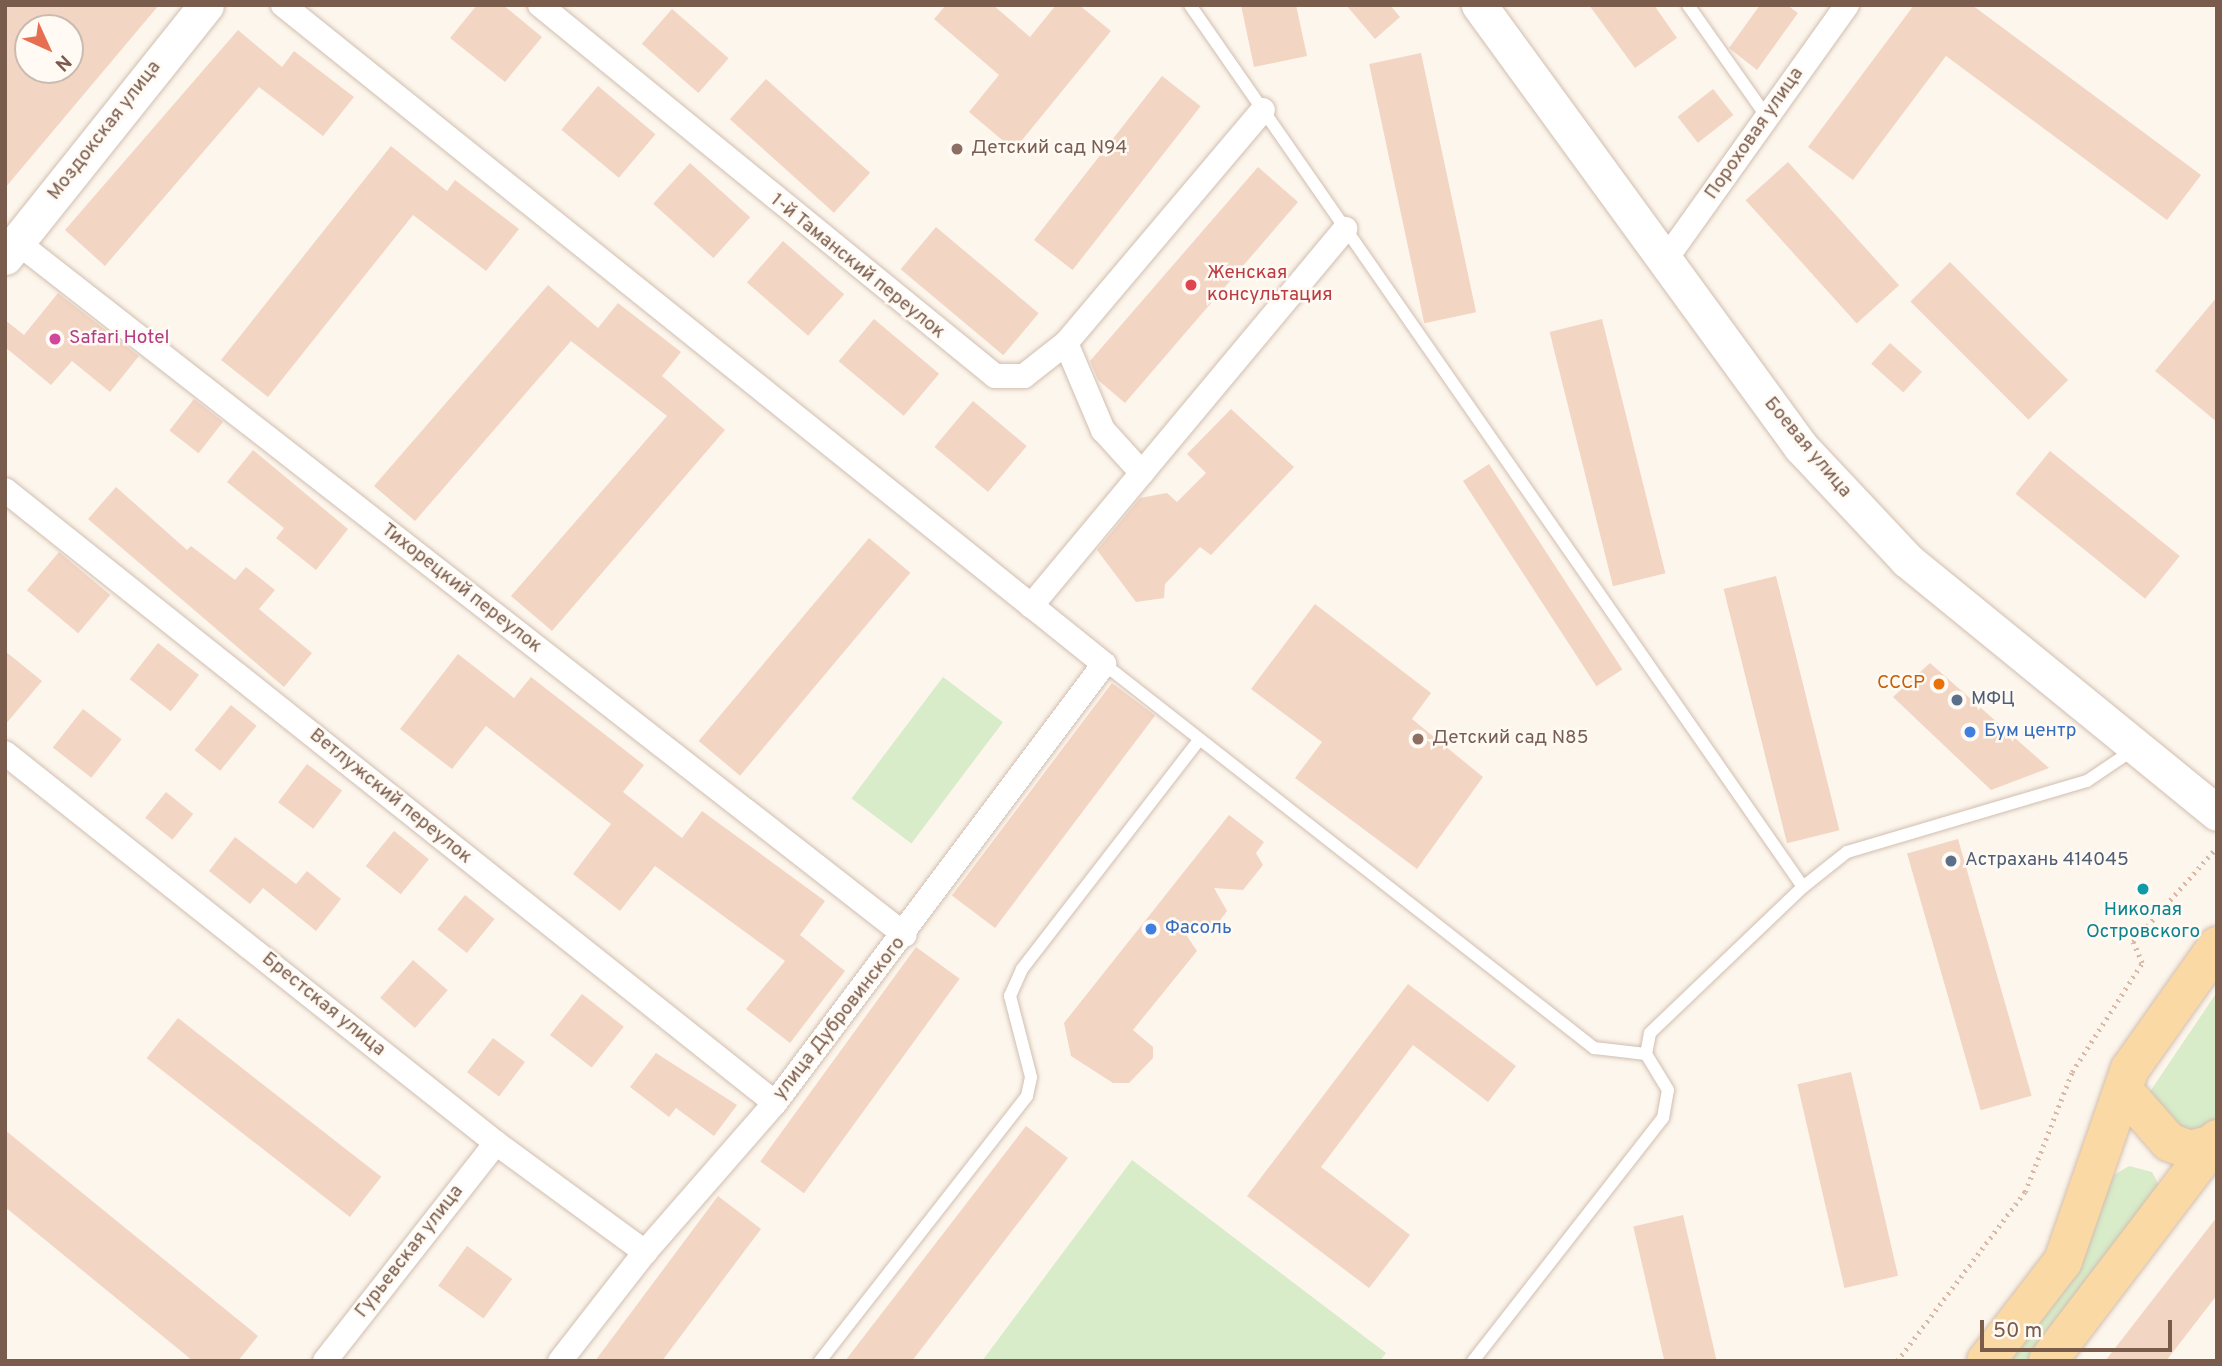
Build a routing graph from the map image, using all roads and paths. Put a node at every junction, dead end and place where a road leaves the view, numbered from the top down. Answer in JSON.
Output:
{"nodes":[{"id":1,"x":206,"y":5,"type":"edge"},
{"id":2,"x":284,"y":5,"type":"edge"},
{"id":3,"x":540,"y":5,"type":"edge"},
{"id":4,"x":1190,"y":5,"type":"edge"},
{"id":5,"x":1479,"y":5,"type":"edge"},
{"id":6,"x":1688,"y":5,"type":"edge"},
{"id":7,"x":1845,"y":6,"type":"edge"},
{"id":8,"x":1263,"y":110,"type":"junction"},
{"id":9,"x":1768,"y":117,"type":"junction"},
{"id":10,"x":1345,"y":229,"type":"junction"},
{"id":11,"x":11,"y":250,"type":"edge"},
{"id":12,"x":1663,"y":263,"type":"junction"},
{"id":13,"x":1066,"y":343,"type":"junction"},
{"id":14,"x":1142,"y":473,"type":"junction"},
{"id":15,"x":5,"y":491,"type":"edge"},
{"id":16,"x":1031,"y":606,"type":"junction"},
{"id":17,"x":1104,"y":664,"type":"junction"},
{"id":18,"x":1199,"y":740,"type":"junction"},
{"id":19,"x":2136,"y":748,"type":"junction"},
{"id":20,"x":5,"y":753,"type":"edge"},
{"id":21,"x":2217,"y":813,"type":"edge"},
{"id":22,"x":2217,"y":847,"type":"edge"},
{"id":23,"x":1803,"y":887,"type":"junction"},
{"id":24,"x":905,"y":935,"type":"junction"},
{"id":25,"x":2217,"y":946,"type":"edge"},
{"id":26,"x":1646,"y":1054,"type":"junction"},
{"id":27,"x":2125,"y":1092,"type":"junction"},
{"id":28,"x":775,"y":1103,"type":"junction"},
{"id":29,"x":2215,"y":1142,"type":"edge"},
{"id":30,"x":496,"y":1143,"type":"junction"},
{"id":31,"x":2101,"y":1157,"type":"junction"},
{"id":32,"x":2176,"y":1192,"type":"junction"},
{"id":33,"x":645,"y":1251,"type":"junction"},
{"id":34,"x":325,"y":1361,"type":"edge"},
{"id":35,"x":560,"y":1361,"type":"edge"},
{"id":36,"x":820,"y":1361,"type":"edge"},
{"id":37,"x":1473,"y":1361,"type":"edge"},
{"id":38,"x":1897,"y":1361,"type":"edge"},
{"id":39,"x":1986,"y":1361,"type":"edge"},
{"id":40,"x":2048,"y":1361,"type":"edge"}],
"edges":[{"from":1,"to":11,"type":"main road","name":"Моздокская улица"},
{"from":2,"to":16,"type":"street"},
{"from":3,"to":13,"type":"street","name":"1-й Таманский переулок"},
{"from":4,"to":8,"type":"lane"},
{"from":5,"to":12,"type":"main road","name":"Боевая улица"},
{"from":6,"to":9,"type":"lane"},
{"from":7,"to":9,"type":"street","name":"Пороховая улица"},
{"from":8,"to":10,"type":"lane"},
{"from":8,"to":13,"type":"street","name":"1-й Таманский переулок"},
{"from":9,"to":12,"type":"street","name":"Пороховая улица"},
{"from":10,"to":14,"type":"street"},
{"from":10,"to":23,"type":"lane"},
{"from":11,"to":24,"type":"street","name":"Тихорецкий переулок"},
{"from":12,"to":19,"type":"main road","name":"Боевая улица"},
{"from":13,"to":14,"type":"street"},
{"from":14,"to":16,"type":"street"},
{"from":15,"to":28,"type":"street","name":"Ветлужский переулок"},
{"from":16,"to":17,"type":"street"},
{"from":17,"to":18,"type":"lane"},
{"from":17,"to":24,"type":"street","name":"улица Дубровинского"},
{"from":18,"to":26,"type":"lane"},
{"from":18,"to":36,"type":"lane"},
{"from":19,"to":21,"type":"main road","name":"Боевая улица"},
{"from":19,"to":23,"type":"lane"},
{"from":20,"to":30,"type":"street","name":"Брестская улица"},
{"from":22,"to":38,"type":"path"},
{"from":23,"to":26,"type":"lane"},
{"from":24,"to":28,"type":"street","name":"улица Дубровинского"},
{"from":25,"to":27,"type":"main road"},
{"from":26,"to":37,"type":"lane"},
{"from":27,"to":29,"type":"main road"},
{"from":27,"to":31,"type":"main road"},
{"from":28,"to":33,"type":"street","name":"улица Дубровинского"},
{"from":29,"to":32,"type":"main road"},
{"from":30,"to":33,"type":"street","name":"Брестская улица"},
{"from":30,"to":34,"type":"street","name":"Гурьевская улица"},
{"from":31,"to":32,"type":"main road"},
{"from":31,"to":39,"type":"main road"},
{"from":32,"to":40,"type":"main road"},
{"from":33,"to":35,"type":"street","name":"улица Дубровинского"}]}
